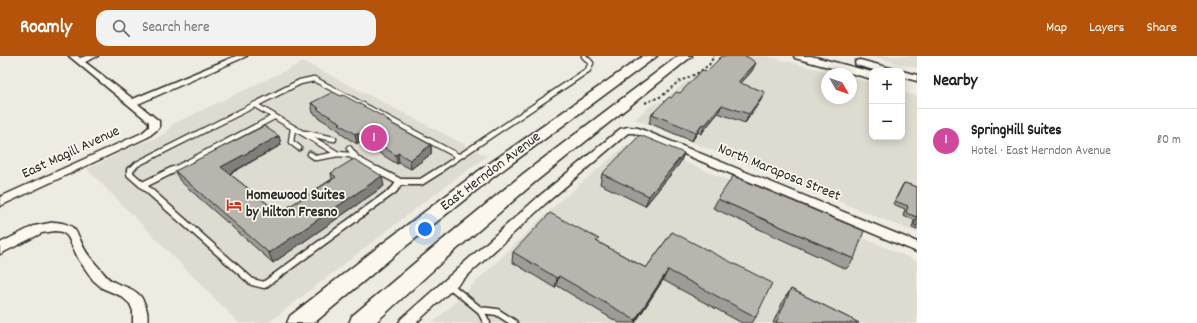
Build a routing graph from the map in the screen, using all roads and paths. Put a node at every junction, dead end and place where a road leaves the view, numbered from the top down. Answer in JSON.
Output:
{"nodes":[{"id":1,"x":94,"y":56,"type":"edge"},
{"id":2,"x":243,"y":56,"type":"edge"},
{"id":3,"x":651,"y":56,"type":"edge"},
{"id":4,"x":686,"y":56,"type":"edge"},
{"id":5,"x":714,"y":56,"type":"edge"},
{"id":6,"x":799,"y":56,"type":"edge"},
{"id":7,"x":834,"y":56,"type":"edge"},
{"id":8,"x":587,"y":57,"type":"edge"},
{"id":9,"x":76,"y":59,"type":"edge"},
{"id":10,"x":879,"y":68,"type":"edge"},
{"id":11,"x":869,"y":75,"type":"edge"},
{"id":12,"x":905,"y":75,"type":"edge"},
{"id":13,"x":917,"y":78,"type":"edge"},
{"id":14,"x":905,"y":79,"type":"edge"},
{"id":15,"x":917,"y":82,"type":"edge"},
{"id":16,"x":905,"y":84,"type":"edge"},
{"id":17,"x":917,"y":86,"type":"edge"},
{"id":18,"x":132,"y":103,"type":"junction"},
{"id":19,"x":254,"y":105,"type":"junction"},
{"id":20,"x":640,"y":107,"type":"dead end"},
{"id":21,"x":274,"y":117,"type":"junction"},
{"id":22,"x":293,"y":128,"type":"junction"},
{"id":23,"x":300,"y":132,"type":"junction"},
{"id":24,"x":334,"y":139,"type":"dead end"},
{"id":25,"x":299,"y":148,"type":"dead end"},
{"id":26,"x":349,"y":148,"type":"dead end"},
{"id":27,"x":310,"y":154,"type":"dead end"},
{"id":28,"x":338,"y":154,"type":"junction"},
{"id":29,"x":458,"y":156,"type":"junction"},
{"id":30,"x":357,"y":159,"type":"junction"},
{"id":31,"x":400,"y":182,"type":"junction"},
{"id":32,"x":143,"y":185,"type":"junction"},
{"id":33,"x":0,"y":202,"type":"edge"},
{"id":34,"x":917,"y":247,"type":"edge"},
{"id":35,"x":0,"y":249,"type":"edge"},
{"id":36,"x":447,"y":284,"type":"junction"},
{"id":37,"x":480,"y":310,"type":"junction"},
{"id":38,"x":140,"y":323,"type":"edge"},
{"id":39,"x":298,"y":323,"type":"edge"},
{"id":40,"x":360,"y":323,"type":"edge"},
{"id":41,"x":406,"y":323,"type":"edge"},
{"id":42,"x":487,"y":323,"type":"edge"},
{"id":43,"x":514,"y":323,"type":"edge"}],
"edges":[{"from":1,"to":9,"type":"street"},
{"from":2,"to":18,"type":"street"},
{"from":3,"to":39,"type":"main road","name":"East Herndon Avenue"},
{"from":4,"to":40,"type":"main road","name":"East Herndon Avenue"},
{"from":5,"to":20,"type":"path"},
{"from":6,"to":11,"type":"main road"},
{"from":7,"to":10,"type":"main road"},
{"from":8,"to":29,"type":"lane"},
{"from":9,"to":18,"type":"street"},
{"from":12,"to":13,"type":"main road"},
{"from":14,"to":15,"type":"main road"},
{"from":16,"to":17,"type":"main road"},
{"from":18,"to":33,"type":"street","name":"East Magill Avenue"},
{"from":19,"to":21,"type":"lane"},
{"from":19,"to":29,"type":"lane"},
{"from":19,"to":32,"type":"lane"},
{"from":21,"to":22,"type":"lane"},
{"from":21,"to":32,"type":"lane"},
{"from":22,"to":23,"type":"lane"},
{"from":22,"to":25,"type":"lane"},
{"from":23,"to":24,"type":"lane"},
{"from":23,"to":28,"type":"lane"},
{"from":26,"to":30,"type":"lane"},
{"from":27,"to":28,"type":"lane"},
{"from":28,"to":30,"type":"lane"},
{"from":29,"to":31,"type":"lane"},
{"from":30,"to":31,"type":"lane"},
{"from":31,"to":32,"type":"lane"},
{"from":34,"to":36,"type":"street","name":"North Maraposa Street"},
{"from":35,"to":38,"type":"street"},
{"from":36,"to":37,"type":"lane"},
{"from":36,"to":41,"type":"street"},
{"from":37,"to":42,"type":"lane"},
{"from":37,"to":43,"type":"lane"}]}
